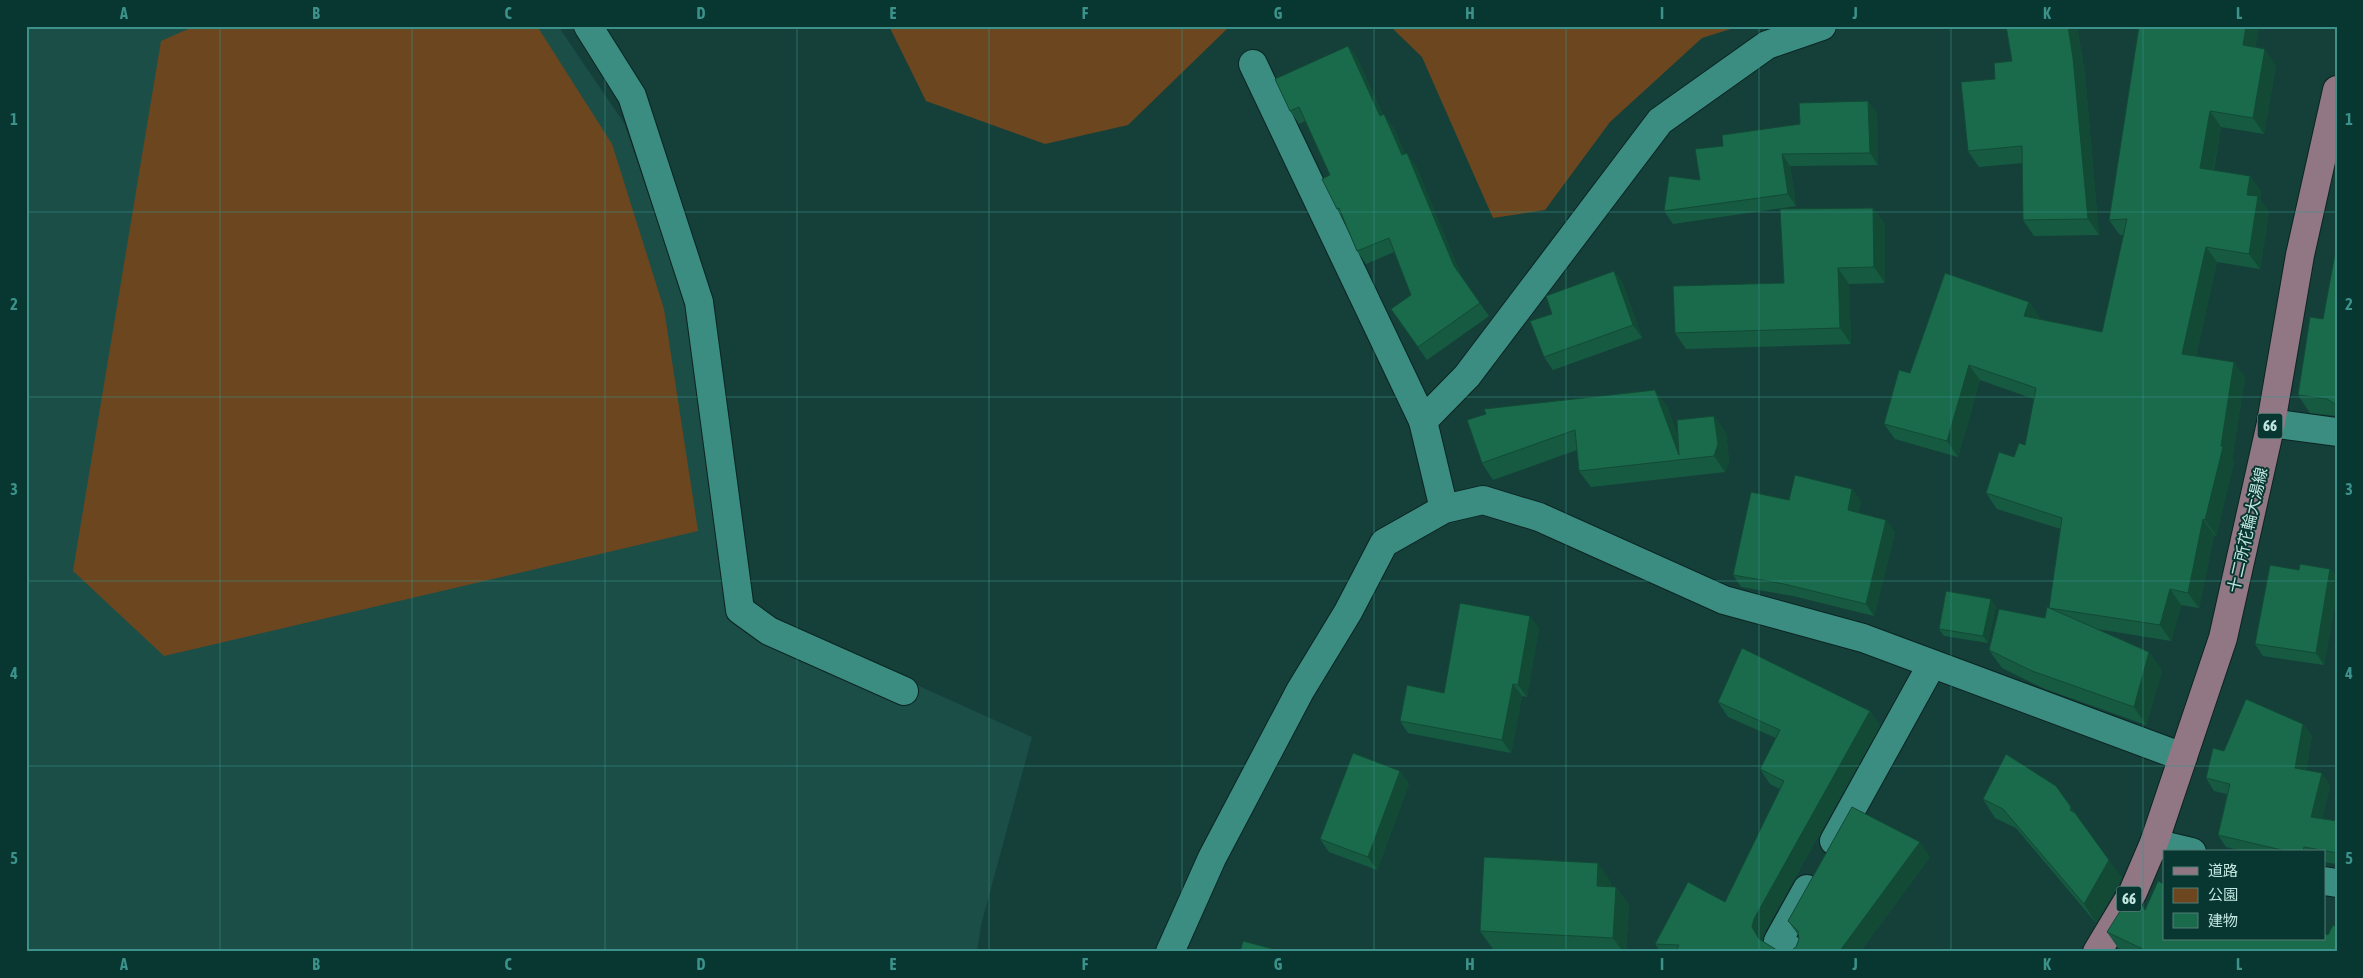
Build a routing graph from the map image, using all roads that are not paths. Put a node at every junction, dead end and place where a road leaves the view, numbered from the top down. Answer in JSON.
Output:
{"nodes":[{"id":1,"x":588,"y":26,"type":"edge"},
{"id":2,"x":1822,"y":26,"type":"edge"},
{"id":3,"x":1253,"y":64,"type":"dead end"},
{"id":4,"x":2337,"y":90,"type":"edge"},
{"id":5,"x":1423,"y":421,"type":"junction"},
{"id":6,"x":2271,"y":423,"type":"junction"},
{"id":7,"x":2337,"y":432,"type":"edge"},
{"id":8,"x":1444,"y":509,"type":"junction"},
{"id":9,"x":1932,"y":664,"type":"junction"},
{"id":10,"x":904,"y":691,"type":"dead end"},
{"id":11,"x":2183,"y":757,"type":"junction"},
{"id":12,"x":2154,"y":844,"type":"junction"},
{"id":13,"x":2182,"y":850,"type":"edge"},
{"id":14,"x":1170,"y":952,"type":"edge"},
{"id":15,"x":1794,"y":952,"type":"edge"},
{"id":16,"x":2097,"y":952,"type":"edge"}],
"edges":[{"from":1,"to":10,"type":"street"},
{"from":2,"to":5,"type":"street"},
{"from":3,"to":5,"type":"street"},
{"from":4,"to":6,"type":"main road","name":"十二所花輪大湯線","number":"66"},
{"from":5,"to":8,"type":"street"},
{"from":6,"to":7,"type":"street"},
{"from":6,"to":11,"type":"main road","name":"十二所花輪大湯線","number":"66"},
{"from":8,"to":9,"type":"street"},
{"from":8,"to":14,"type":"street"},
{"from":9,"to":11,"type":"street"},
{"from":9,"to":15,"type":"street"},
{"from":11,"to":12,"type":"main road","name":"十二所花輪大湯線","number":"66"},
{"from":12,"to":13,"type":"street"},
{"from":12,"to":16,"type":"main road","name":"十二所花輪大湯線","number":"66"}]}
